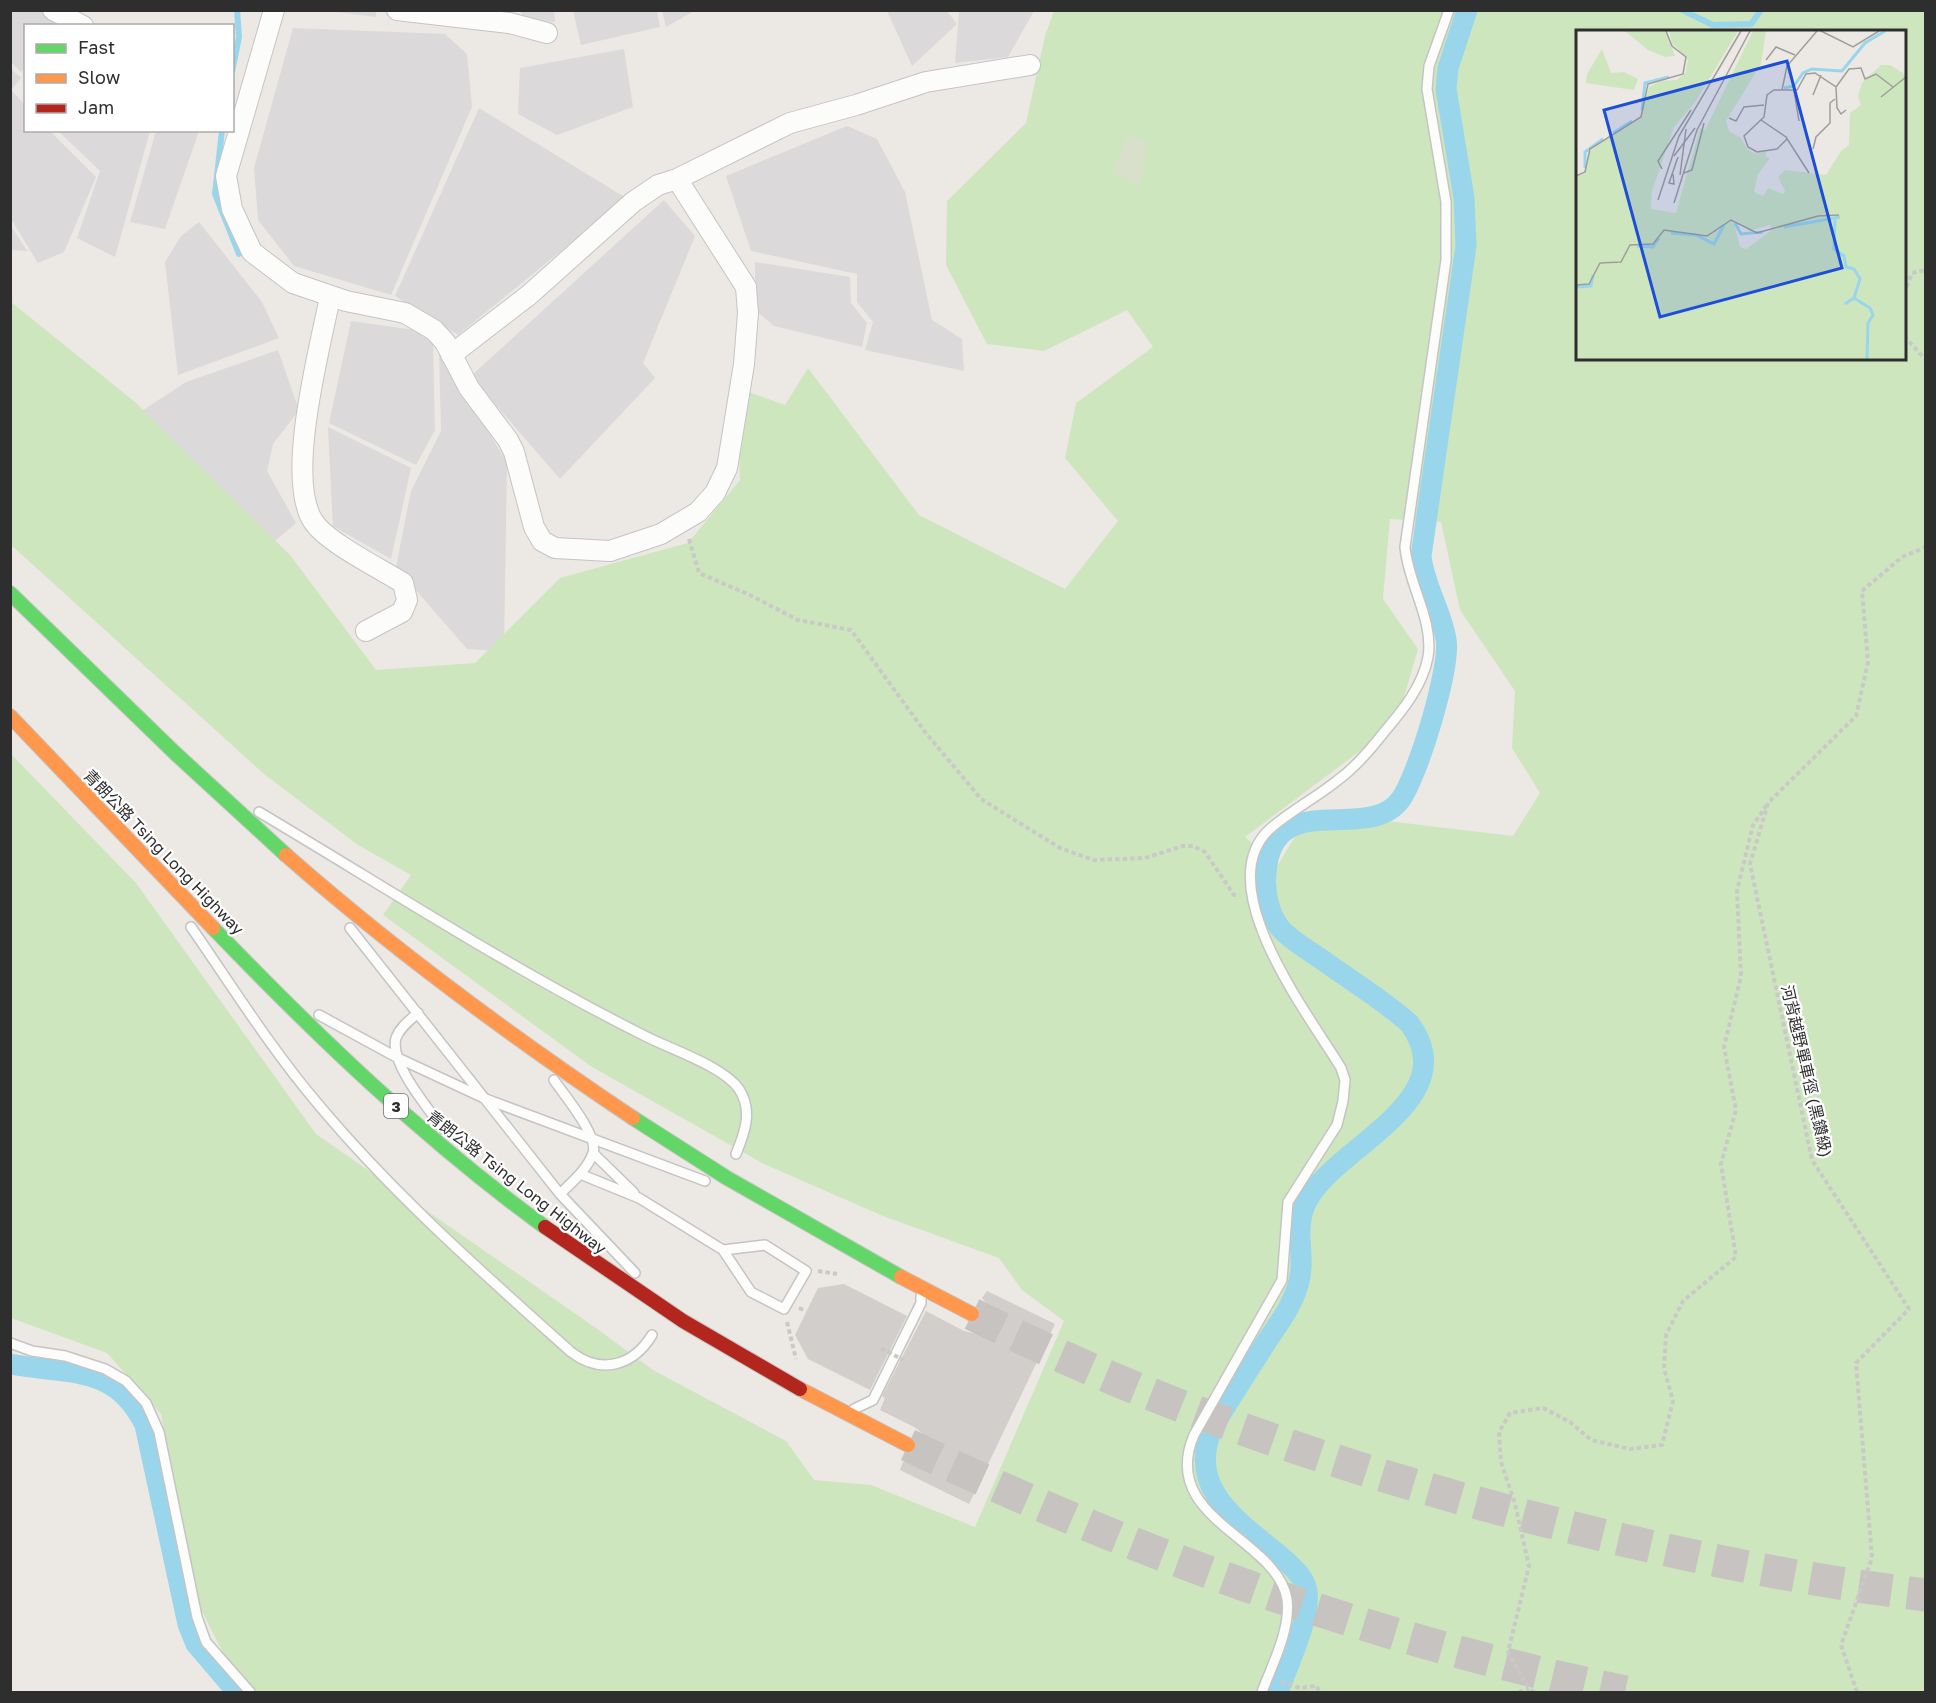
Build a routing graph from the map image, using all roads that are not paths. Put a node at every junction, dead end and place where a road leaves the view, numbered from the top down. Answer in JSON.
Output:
{"nodes":[{"id":1,"x":53,"y":10,"type":"edge"},
{"id":2,"x":274,"y":10,"type":"edge"},
{"id":3,"x":396,"y":10,"type":"edge"},
{"id":4,"x":1449,"y":10,"type":"edge"},
{"id":5,"x":79,"y":24,"type":"edge"},
{"id":6,"x":547,"y":33,"type":"dead end"},
{"id":7,"x":1030,"y":65,"type":"dead end"},
{"id":8,"x":239,"y":104,"type":"edge"},
{"id":9,"x":234,"y":132,"type":"edge"},
{"id":10,"x":234,"y":132,"type":"edge"},
{"id":11,"x":676,"y":180,"type":"junction"},
{"id":12,"x":330,"y":297,"type":"junction"},
{"id":13,"x":451,"y":355,"type":"junction"},
{"id":14,"x":10,"y":594,"type":"edge"},
{"id":15,"x":366,"y":631,"type":"dead end"},
{"id":16,"x":10,"y":716,"type":"edge"},
{"id":17,"x":201,"y":776,"type":"junction"},
{"id":18,"x":138,"y":848,"type":"junction"},
{"id":19,"x":299,"y":866,"type":"junction"},
{"id":20,"x":177,"y":906,"type":"dead end"},
{"id":21,"x":184,"y":915,"type":"dead end"},
{"id":22,"x":277,"y":992,"type":"junction"},
{"id":23,"x":418,"y":1013,"type":"junction"},
{"id":24,"x":536,"y":1053,"type":"junction"},
{"id":25,"x":398,"y":1058,"type":"junction"},
{"id":26,"x":486,"y":1099,"type":"junction"},
{"id":27,"x":594,"y":1140,"type":"junction"},
{"id":28,"x":593,"y":1153,"type":"junction"},
{"id":29,"x":736,"y":1154,"type":"dead end"},
{"id":30,"x":474,"y":1172,"type":"junction"},
{"id":31,"x":580,"y":1174,"type":"junction"},
{"id":32,"x":560,"y":1194,"type":"junction"},
{"id":33,"x":639,"y":1198,"type":"junction"},
{"id":34,"x":772,"y":1206,"type":"junction"},
{"id":35,"x":723,"y":1250,"type":"junction"},
{"id":36,"x":921,"y":1288,"type":"junction"},
{"id":37,"x":972,"y":1314,"type":"tunnel mouth"},
{"id":38,"x":688,"y":1326,"type":"junction"},
{"id":39,"x":652,"y":1335,"type":"dead end"},
{"id":40,"x":10,"y":1343,"type":"edge"},
{"id":41,"x":844,"y":1414,"type":"junction"},
{"id":42,"x":908,"y":1445,"type":"tunnel mouth"},
{"id":43,"x":250,"y":1692,"type":"edge"},
{"id":44,"x":1262,"y":1692,"type":"edge"}],
"edges":[{"from":1,"to":5,"type":"street"},
{"from":2,"to":8,"type":"street"},
{"from":3,"to":6,"type":"street"},
{"from":4,"to":44,"type":"lane"},
{"from":7,"to":11,"type":"street"},
{"from":8,"to":9,"type":"street"},
{"from":10,"to":12,"type":"street"},
{"from":11,"to":13,"type":"street"},
{"from":11,"to":13,"type":"street"},
{"from":12,"to":13,"type":"street"},
{"from":12,"to":15,"type":"street"},
{"from":14,"to":17,"type":"highway"},
{"from":16,"to":18,"type":"highway","name":"青朗公路 Tsing Long Highway","number":"3"},
{"from":17,"to":19,"type":"highway"},
{"from":17,"to":29,"type":"lane"},
{"from":18,"to":20,"type":"lane"},
{"from":18,"to":22,"type":"highway","name":"青朗公路 Tsing Long Highway","number":"3"},
{"from":19,"to":23,"type":"lane"},
{"from":19,"to":24,"type":"highway"},
{"from":21,"to":39,"type":"lane"},
{"from":22,"to":25,"type":"lane"},
{"from":22,"to":30,"type":"highway","name":"青朗公路 Tsing Long Highway","number":"3"},
{"from":23,"to":25,"type":"lane"},
{"from":23,"to":26,"type":"lane"},
{"from":24,"to":27,"type":"lane"},
{"from":24,"to":34,"type":"highway"},
{"from":25,"to":26,"type":"lane"},
{"from":25,"to":30,"type":"lane"},
{"from":26,"to":27,"type":"lane"},
{"from":26,"to":32,"type":"lane"},
{"from":27,"to":28,"type":"lane"},
{"from":27,"to":34,"type":"lane"},
{"from":28,"to":31,"type":"lane"},
{"from":28,"to":33,"type":"lane"},
{"from":30,"to":38,"type":"highway","name":"青朗公路 Tsing Long Highway","number":"3"},
{"from":31,"to":32,"type":"lane"},
{"from":31,"to":33,"type":"lane"},
{"from":32,"to":38,"type":"lane"},
{"from":33,"to":35,"type":"lane"},
{"from":34,"to":36,"type":"highway"},
{"from":35,"to":35,"type":"lane"},
{"from":36,"to":37,"type":"highway"},
{"from":36,"to":41,"type":"lane"},
{"from":38,"to":41,"type":"highway","name":"青朗公路 Tsing Long Highway","number":"3"},
{"from":40,"to":43,"type":"lane"},
{"from":41,"to":42,"type":"highway","name":"青朗公路 Tsing Long Highway","number":"3"}]}
